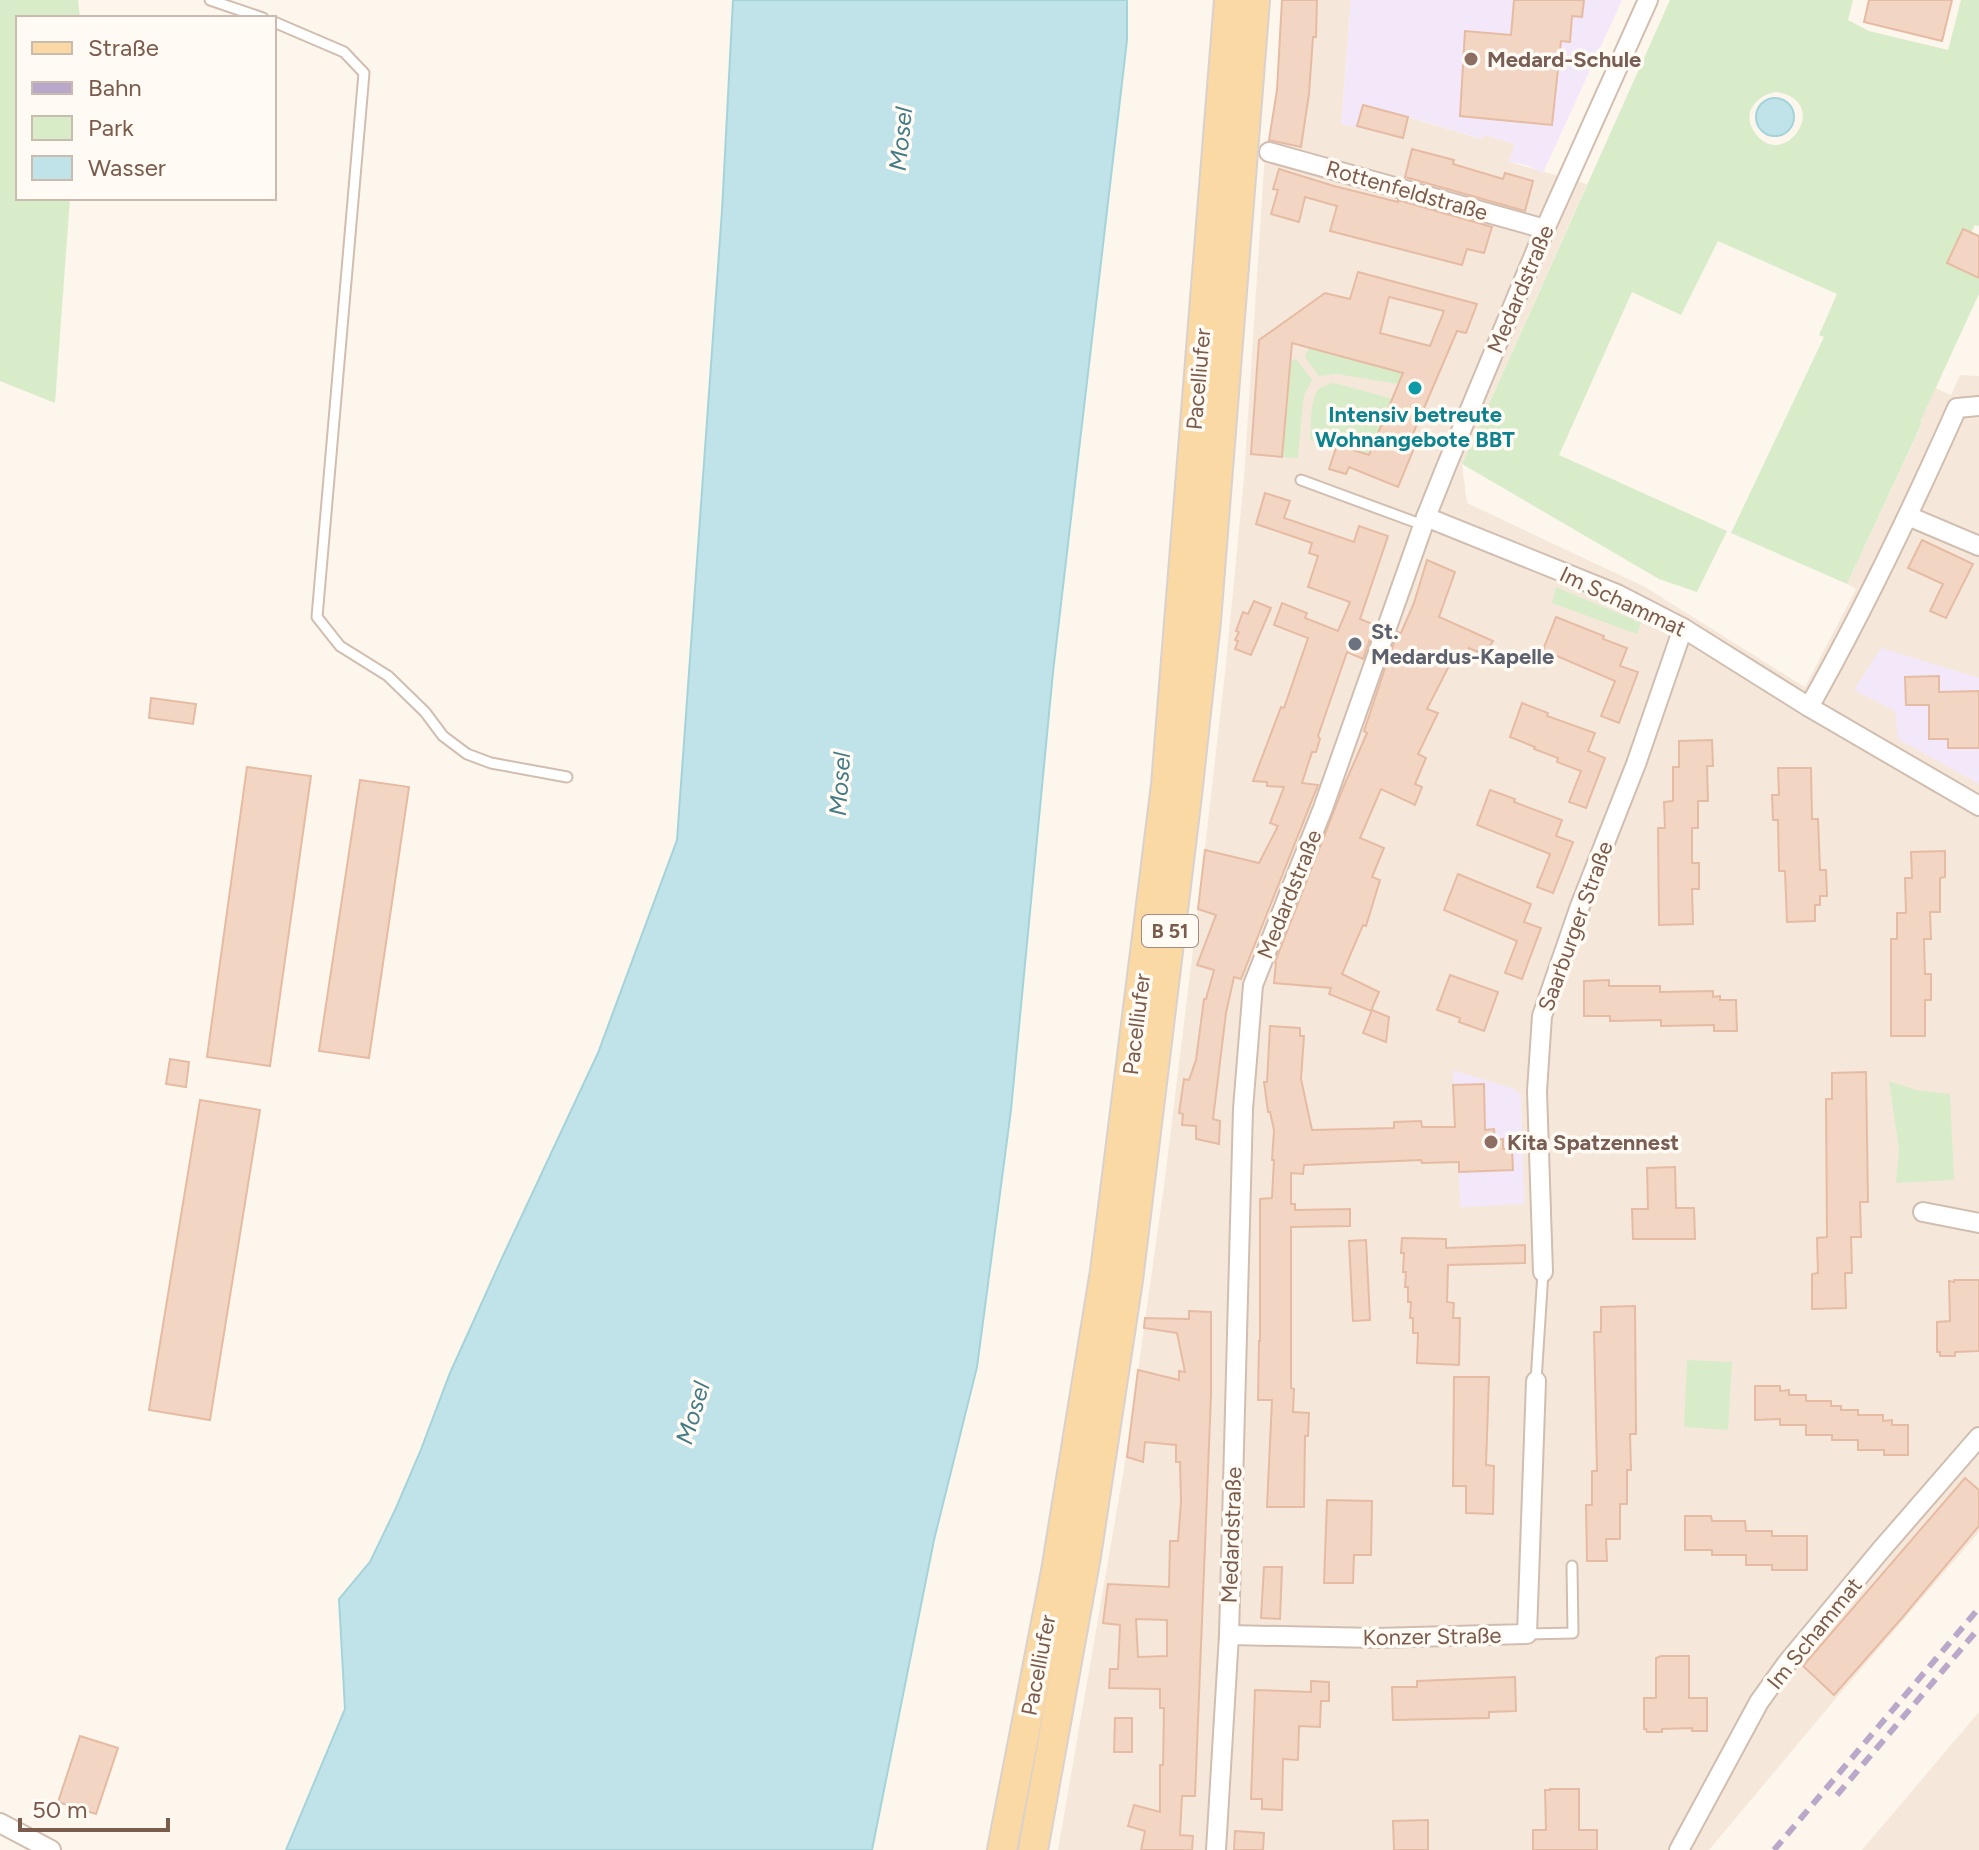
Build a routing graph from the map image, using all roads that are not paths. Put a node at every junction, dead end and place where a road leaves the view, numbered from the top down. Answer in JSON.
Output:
{"nodes":[{"id":1,"x":210,"y":0,"type":"edge"},
{"id":2,"x":1210,"y":0,"type":"edge"},
{"id":3,"x":1229,"y":0,"type":"edge"},
{"id":4,"x":1255,"y":0,"type":"edge"},
{"id":5,"x":1648,"y":0,"type":"edge"},
{"id":6,"x":257,"y":16,"type":"edge"},
{"id":7,"x":276,"y":23,"type":"edge"},
{"id":8,"x":1225,"y":62,"type":"junction"},
{"id":9,"x":1269,"y":152,"type":"dead end"},
{"id":10,"x":1545,"y":229,"type":"junction"},
{"id":11,"x":1979,"y":406,"type":"edge"},
{"id":12,"x":1301,"y":480,"type":"dead end"},
{"id":13,"x":1908,"y":516,"type":"junction"},
{"id":14,"x":1425,"y":521,"type":"junction"},
{"id":15,"x":1979,"y":546,"type":"edge"},
{"id":16,"x":1683,"y":628,"type":"junction"},
{"id":17,"x":1809,"y":707,"type":"junction"},
{"id":18,"x":567,"y":777,"type":"dead end"},
{"id":19,"x":1979,"y":806,"type":"edge"},
{"id":20,"x":1923,"y":1212,"type":"dead end"},
{"id":21,"x":1979,"y":1223,"type":"edge"},
{"id":22,"x":1543,"y":1272,"type":"joint"},
{"id":23,"x":1536,"y":1381,"type":"joint"},
{"id":24,"x":1979,"y":1437,"type":"edge"},
{"id":25,"x":1572,"y":1566,"type":"dead end"},
{"id":26,"x":1527,"y":1634,"type":"junction"},
{"id":27,"x":1229,"y":1635,"type":"junction"},
{"id":28,"x":0,"y":1823,"type":"edge"},
{"id":29,"x":51,"y":1850,"type":"edge"},
{"id":30,"x":1002,"y":1850,"type":"edge"},
{"id":31,"x":1033,"y":1850,"type":"edge"},
{"id":32,"x":1216,"y":1850,"type":"edge"},
{"id":33,"x":1679,"y":1850,"type":"edge"}],
"edges":[{"from":1,"to":6,"type":"lane"},
{"from":2,"to":8,"type":"main road"},
{"from":3,"to":8,"type":"main road","name":"Pacelliufer","number":"B 51"},
{"from":4,"to":31,"type":"main road","name":"Pacelliufer","number":"B 51"},
{"from":5,"to":10,"type":"street","name":"Medardstraße"},
{"from":7,"to":18,"type":"lane"},
{"from":8,"to":30,"type":"main road","name":"Pacelliufer","number":"B 51"},
{"from":9,"to":10,"type":"street","name":"Rottenfeldstraße"},
{"from":10,"to":14,"type":"street","name":"Medardstraße"},
{"from":11,"to":13,"type":"street"},
{"from":12,"to":14,"type":"lane"},
{"from":13,"to":15,"type":"street"},
{"from":13,"to":17,"type":"street"},
{"from":14,"to":16,"type":"street","name":"Im Schammat"},
{"from":14,"to":27,"type":"street","name":"Medardstraße"},
{"from":16,"to":17,"type":"street","name":"Im Schammat"},
{"from":16,"to":22,"type":"street","name":"Saarburger Straße"},
{"from":17,"to":19,"type":"street","name":"Im Schammat"},
{"from":20,"to":21,"type":"street"},
{"from":22,"to":23,"type":"lane","name":"Saarburger Straße"},
{"from":23,"to":26,"type":"street","name":"Konzer Straße"},
{"from":24,"to":33,"type":"street","name":"Im Schammat"},
{"from":25,"to":26,"type":"lane"},
{"from":26,"to":27,"type":"street","name":"Konzer Straße"},
{"from":27,"to":32,"type":"street","name":"Medardstraße"},
{"from":28,"to":29,"type":"street"}]}
